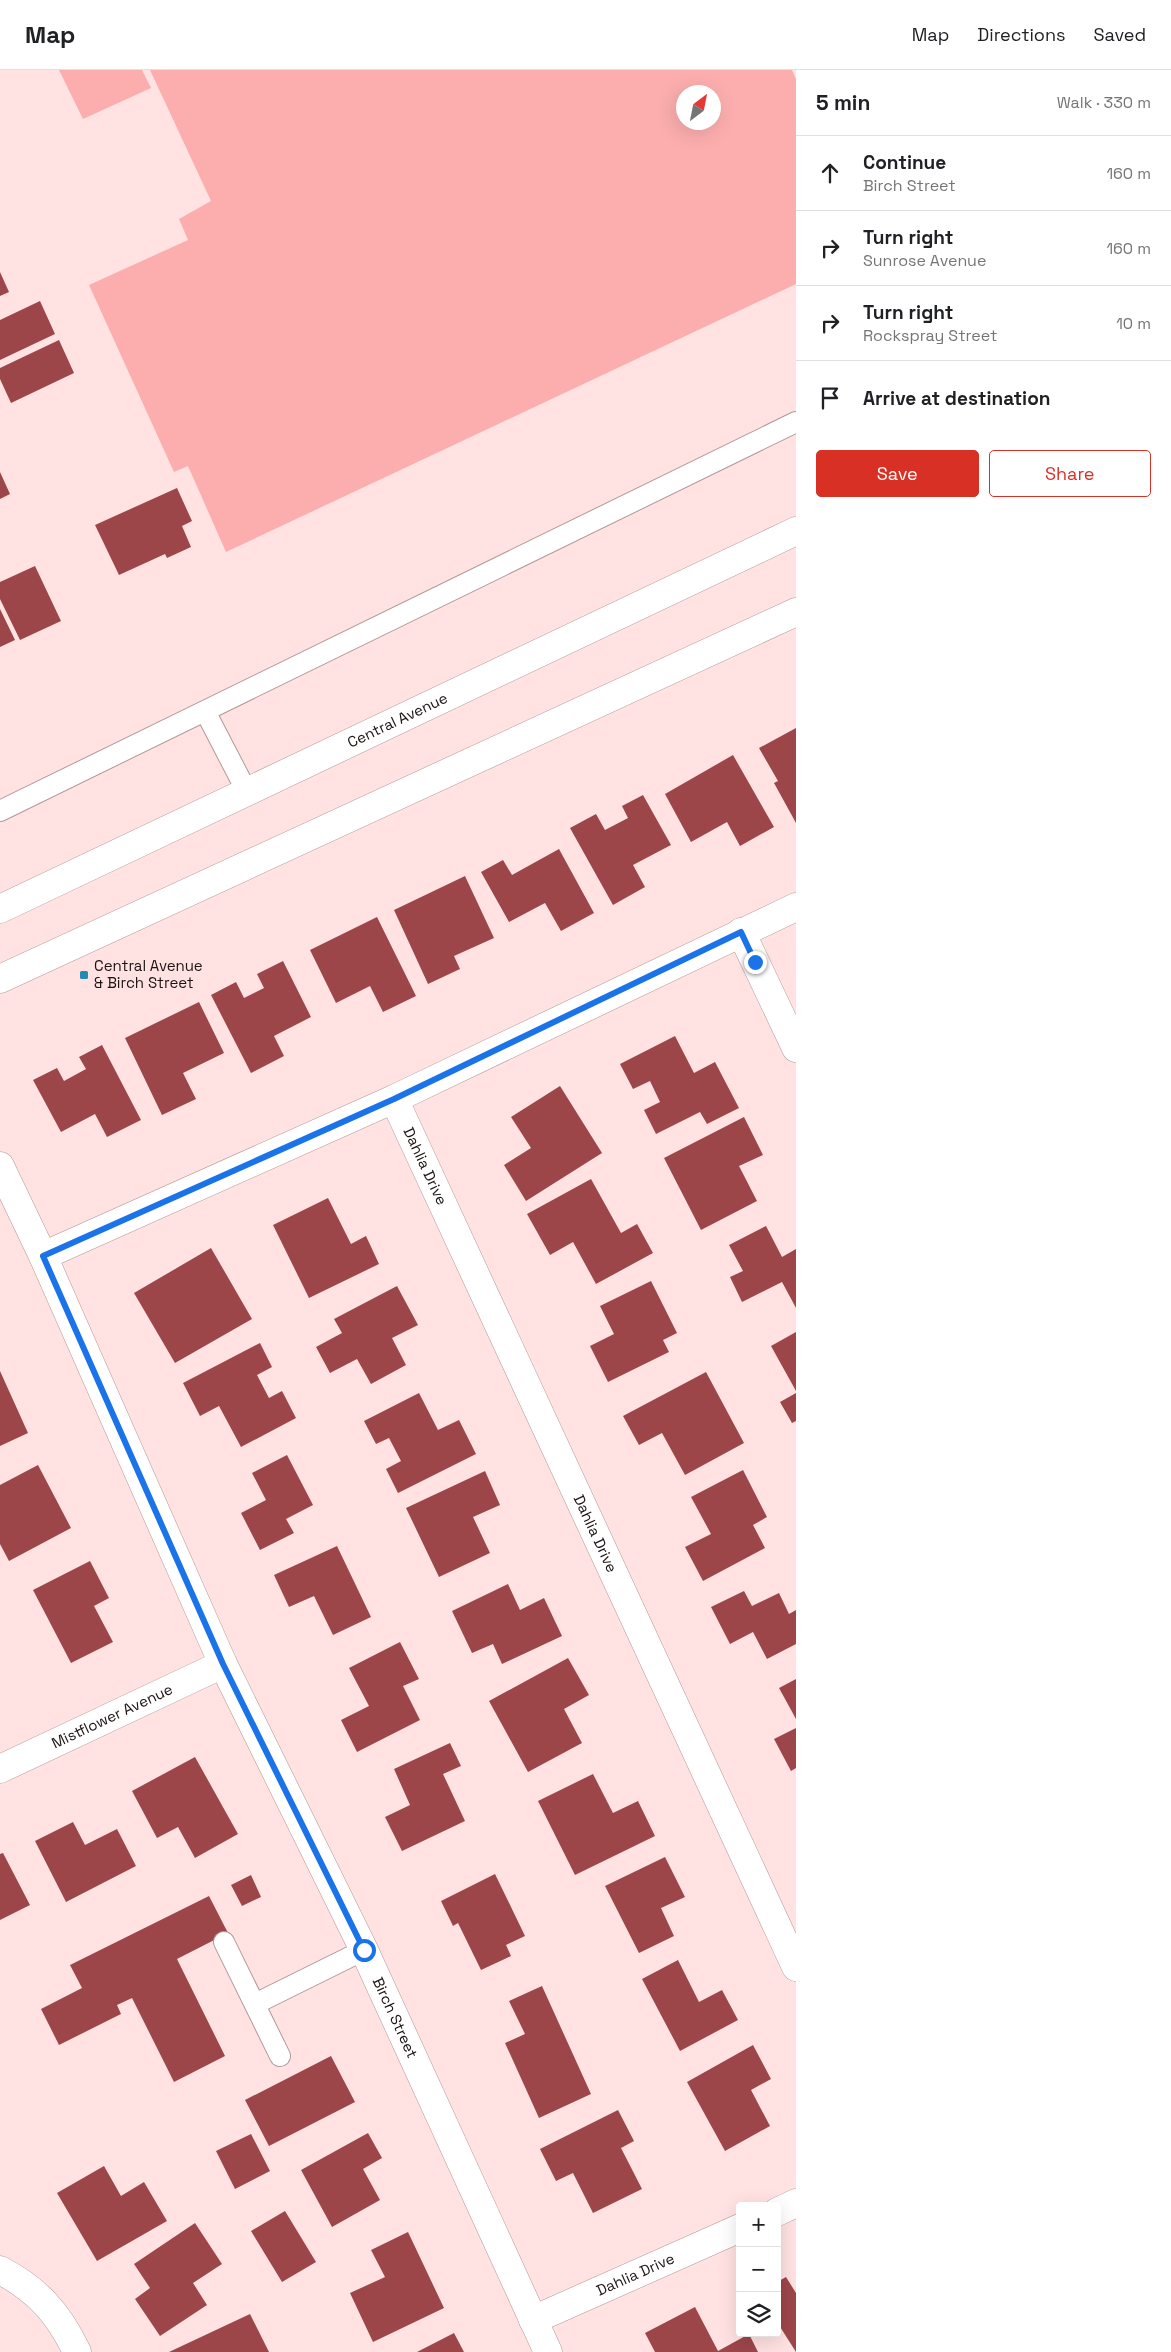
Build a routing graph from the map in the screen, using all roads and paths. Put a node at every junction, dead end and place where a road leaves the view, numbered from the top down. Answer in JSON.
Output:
{"nodes":[{"id":1,"x":796,"y":422,"type":"edge"},
{"id":2,"x":796,"y":531,"type":"edge"},
{"id":3,"x":796,"y":612,"type":"edge"},
{"id":4,"x":204,"y":711,"type":"junction"},
{"id":5,"x":247,"y":792,"type":"junction"},
{"id":6,"x":0,"y":810,"type":"edge"},
{"id":7,"x":796,"y":906,"type":"edge"},
{"id":8,"x":0,"y":909,"type":"edge"},
{"id":9,"x":741,"y":932,"type":"junction"},
{"id":10,"x":0,"y":979,"type":"edge"},
{"id":11,"x":796,"y":1048,"type":"edge"},
{"id":12,"x":394,"y":1099,"type":"junction"},
{"id":13,"x":0,"y":1166,"type":"edge"},
{"id":14,"x":43,"y":1256,"type":"junction"},
{"id":15,"x":223,"y":1664,"type":"junction"},
{"id":16,"x":0,"y":1769,"type":"edge"},
{"id":17,"x":224,"y":1942,"type":"dead end"},
{"id":18,"x":364,"y":1950,"type":"junction"},
{"id":19,"x":796,"y":1967,"type":"edge"},
{"id":20,"x":255,"y":2004,"type":"junction"},
{"id":21,"x":280,"y":2056,"type":"dead end"},
{"id":22,"x":796,"y":2204,"type":"edge"},
{"id":23,"x":781,"y":2210,"type":"edge"},
{"id":24,"x":736,"y":2230,"type":"edge"},
{"id":25,"x":0,"y":2270,"type":"edge"},
{"id":26,"x":533,"y":2320,"type":"junction"},
{"id":27,"x":77,"y":2352,"type":"edge"},
{"id":28,"x":548,"y":2352,"type":"edge"}],
"edges":[{"from":1,"to":4,"type":"lane"},
{"from":2,"to":5,"type":"street","name":"Central Avenue"},
{"from":3,"to":10,"type":"street"},
{"from":4,"to":5,"type":"lane"},
{"from":4,"to":6,"type":"lane"},
{"from":5,"to":8,"type":"street","name":"Central Avenue"},
{"from":7,"to":9,"type":"street"},
{"from":9,"to":11,"type":"street"},
{"from":9,"to":12,"type":"street"},
{"from":12,"to":14,"type":"street"},
{"from":12,"to":19,"type":"street","name":"Dahlia Drive"},
{"from":13,"to":14,"type":"street","name":"Birch Street"},
{"from":14,"to":15,"type":"street","name":"Birch Street"},
{"from":15,"to":16,"type":"street","name":"Mistflower Avenue"},
{"from":15,"to":18,"type":"street","name":"Birch Street"},
{"from":17,"to":20,"type":"lane"},
{"from":18,"to":20,"type":"lane"},
{"from":18,"to":26,"type":"street","name":"Birch Street"},
{"from":20,"to":21,"type":"lane"},
{"from":22,"to":23,"type":"street"},
{"from":24,"to":26,"type":"street","name":"Dahlia Drive"},
{"from":25,"to":27,"type":"street"},
{"from":26,"to":28,"type":"street","name":"Birch Street"}]}
